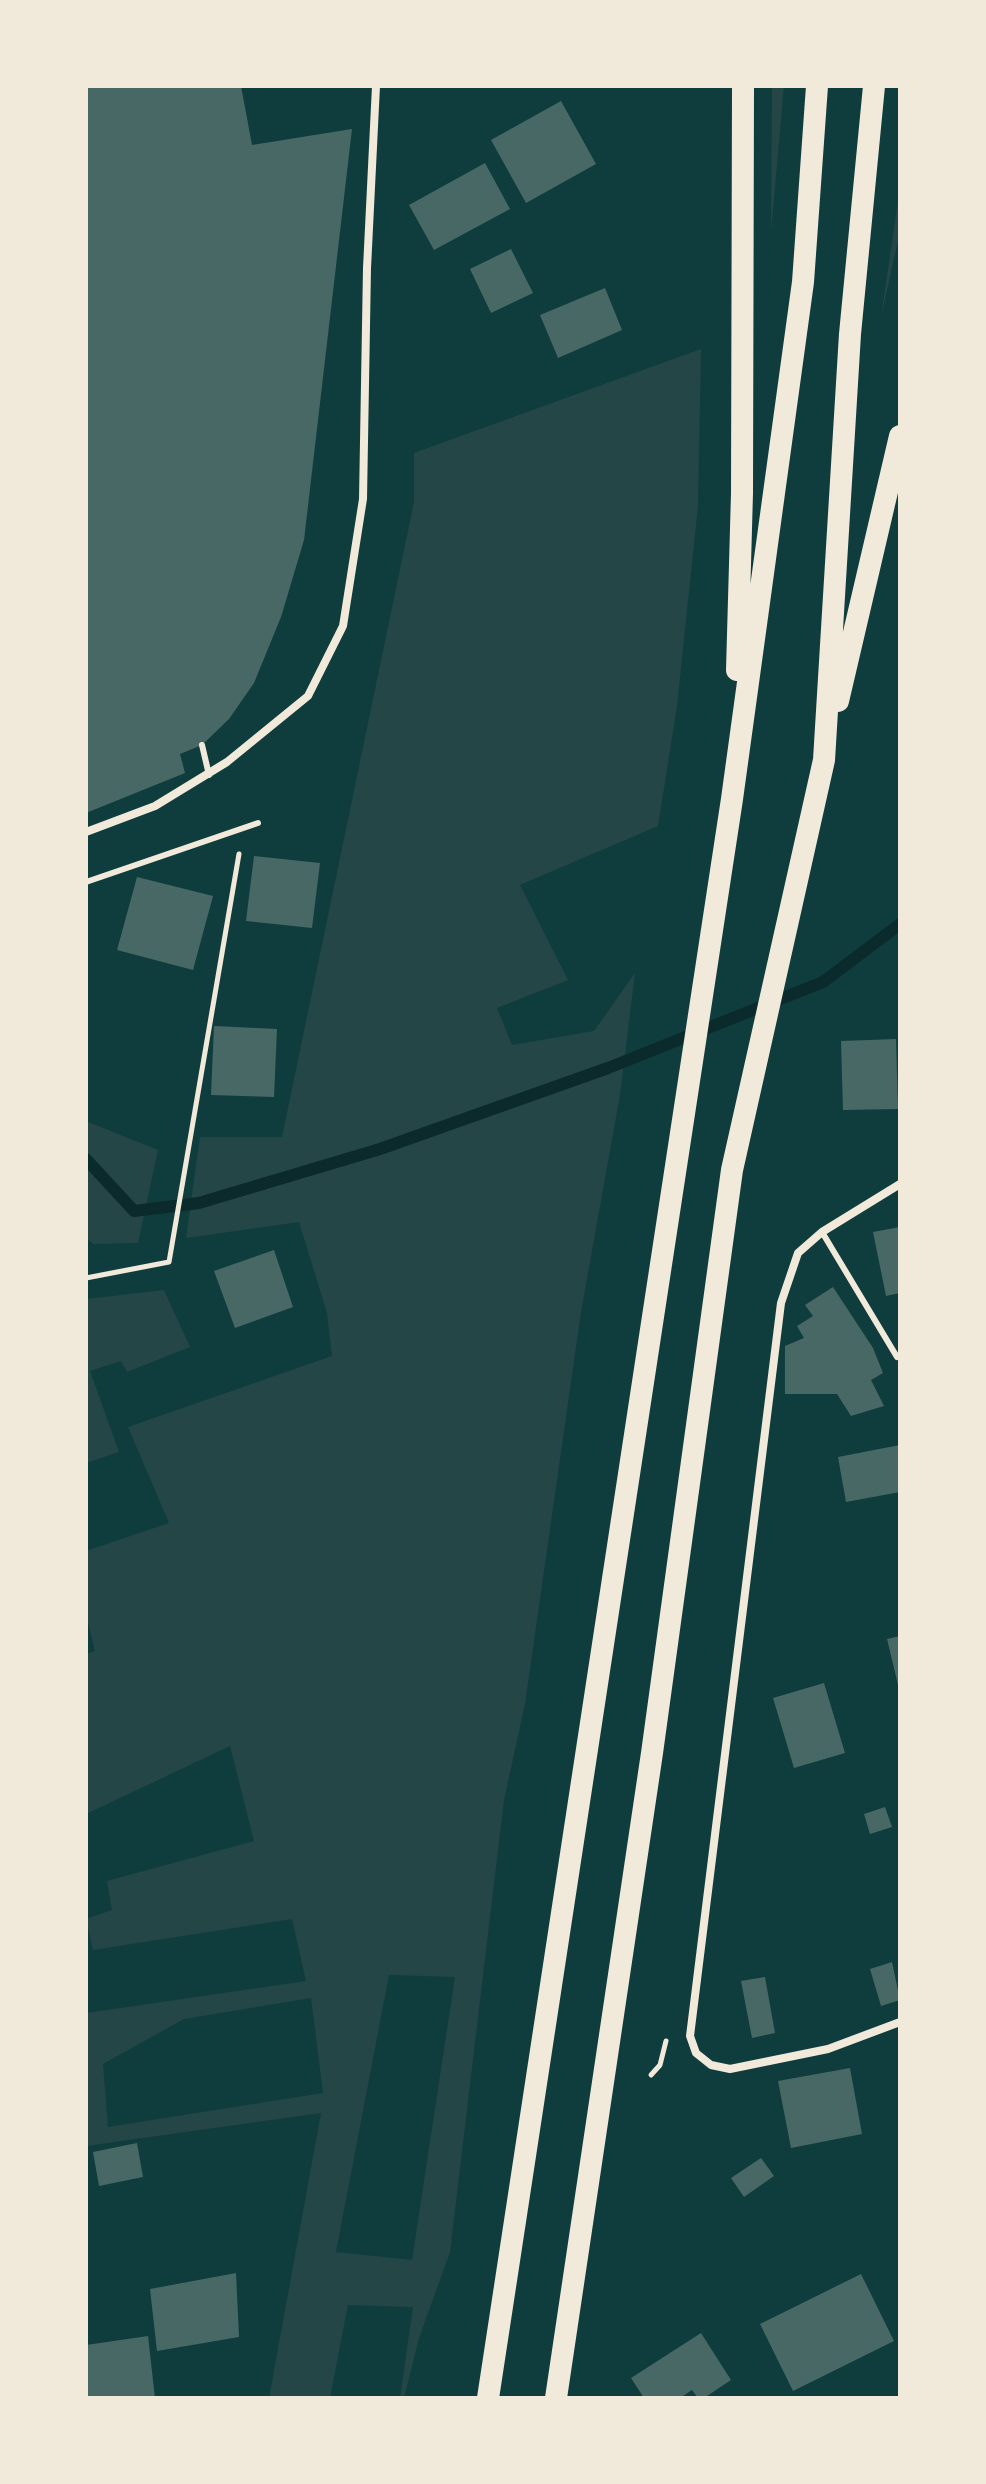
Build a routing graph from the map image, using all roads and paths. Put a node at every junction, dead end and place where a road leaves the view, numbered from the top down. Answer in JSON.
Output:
{"nodes":[{"id":1,"x":376,"y":86,"type":"edge"},
{"id":2,"x":743,"y":86,"type":"edge"},
{"id":3,"x":817,"y":86,"type":"edge"},
{"id":4,"x":874,"y":86,"type":"edge"},
{"id":5,"x":900,"y":436,"type":"edge"},
{"id":6,"x":202,"y":745,"type":"dead end"},
{"id":7,"x":824,"y":760,"type":"junction"},
{"id":8,"x":209,"y":775,"type":"junction"},
{"id":9,"x":732,"y":799,"type":"junction"},
{"id":10,"x":258,"y":823,"type":"dead end"},
{"id":11,"x":243,"y":828,"type":"junction"},
{"id":12,"x":86,"y":832,"type":"edge"},
{"id":13,"x":86,"y":882,"type":"edge"},
{"id":14,"x":900,"y":1184,"type":"edge"},
{"id":15,"x":822,"y":1232,"type":"junction"},
{"id":16,"x":86,"y":1278,"type":"edge"},
{"id":17,"x":898,"y":1356,"type":"edge"},
{"id":18,"x":900,"y":1366,"type":"edge"},
{"id":19,"x":900,"y":2022,"type":"edge"},
{"id":20,"x":660,"y":2065,"type":"dead end"},
{"id":21,"x":651,"y":2075,"type":"dead end"},
{"id":22,"x":488,"y":2398,"type":"edge"},
{"id":23,"x":556,"y":2398,"type":"edge"}],
"edges":[{"from":1,"to":8,"type":"street"},
{"from":2,"to":9,"type":"highway"},
{"from":3,"to":9,"type":"highway"},
{"from":4,"to":7,"type":"highway"},
{"from":5,"to":7,"type":"highway"},
{"from":6,"to":8,"type":"lane"},
{"from":7,"to":23,"type":"highway"},
{"from":8,"to":12,"type":"street"},
{"from":9,"to":22,"type":"highway"},
{"from":10,"to":11,"type":"lane"},
{"from":11,"to":13,"type":"lane"},
{"from":11,"to":16,"type":"path"},
{"from":14,"to":15,"type":"street"},
{"from":15,"to":17,"type":"lane"},
{"from":15,"to":19,"type":"street"},
{"from":17,"to":18,"type":"lane"},
{"from":20,"to":21,"type":"path"}]}
